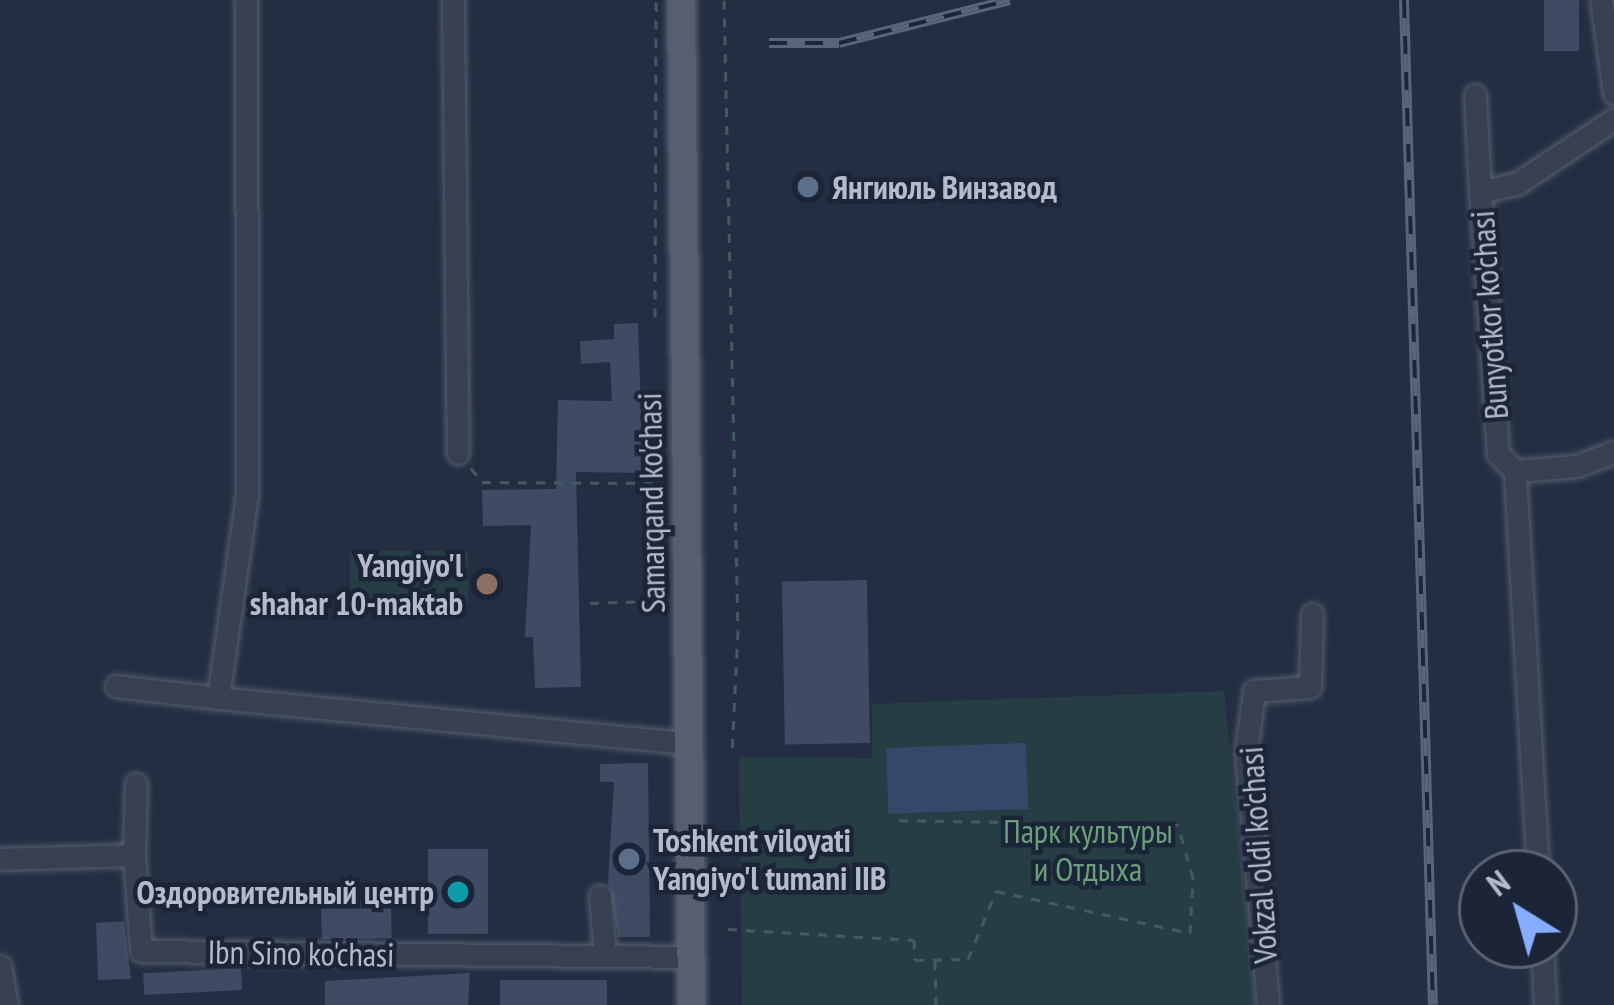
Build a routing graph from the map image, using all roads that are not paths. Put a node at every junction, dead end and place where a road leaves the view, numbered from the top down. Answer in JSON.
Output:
{"nodes":[{"id":1,"x":246,"y":0,"type":"edge"},
{"id":2,"x":453,"y":0,"type":"edge"},
{"id":3,"x":681,"y":0,"type":"edge"},
{"id":4,"x":698,"y":0,"type":"edge"},
{"id":5,"x":1600,"y":0,"type":"edge"},
{"id":6,"x":1614,"y":93,"type":"edge"},
{"id":7,"x":1475,"y":95,"type":"dead end"},
{"id":8,"x":1614,"y":119,"type":"edge"},
{"id":9,"x":1480,"y":192,"type":"junction"},
{"id":10,"x":1614,"y":452,"type":"edge"},
{"id":11,"x":458,"y":453,"type":"road end"},
{"id":12,"x":1515,"y":471,"type":"junction"},
{"id":13,"x":1312,"y":614,"type":"dead end"},
{"id":14,"x":116,"y":686,"type":"dead end"},
{"id":15,"x":218,"y":698,"type":"junction"},
{"id":16,"x":710,"y":747,"type":"junction"},
{"id":17,"x":136,"y":784,"type":"dead end"},
{"id":18,"x":1537,"y":849,"type":"edge"},
{"id":19,"x":134,"y":855,"type":"junction"},
{"id":20,"x":0,"y":859,"type":"edge"},
{"id":21,"x":600,"y":896,"type":"dead end"},
{"id":22,"x":605,"y":956,"type":"junction"},
{"id":23,"x":692,"y":957,"type":"junction"},
{"id":24,"x":0,"y":966,"type":"edge"},
{"id":25,"x":1543,"y":969,"type":"edge"},
{"id":26,"x":7,"y":1005,"type":"edge"},
{"id":27,"x":691,"y":1005,"type":"edge"},
{"id":28,"x":704,"y":1005,"type":"edge"},
{"id":29,"x":1268,"y":1005,"type":"edge"},
{"id":30,"x":1545,"y":1005,"type":"edge"}],
"edges":[{"from":1,"to":15,"type":"street"},
{"from":2,"to":11,"type":"street"},
{"from":3,"to":16,"type":"main road","name":"Samarqand ko'chasi"},
{"from":4,"to":16,"type":"main road","name":"Samarqand ko'chasi"},
{"from":5,"to":6,"type":"street"},
{"from":7,"to":9,"type":"street"},
{"from":8,"to":9,"type":"street","name":"Bunyotkor ko'chasi"},
{"from":9,"to":12,"type":"street","name":"Bunyotkor ko'chasi"},
{"from":10,"to":12,"type":"street"},
{"from":12,"to":18,"type":"street","name":"Bunyotkor ko'chasi"},
{"from":13,"to":29,"type":"street","name":"Vokzal oldi ko'chasi"},
{"from":14,"to":15,"type":"street"},
{"from":15,"to":16,"type":"street"},
{"from":16,"to":23,"type":"main road","name":"Samarqand ko'chasi"},
{"from":16,"to":28,"type":"main road","name":"Samarqand ko'chasi"},
{"from":17,"to":19,"type":"street"},
{"from":19,"to":20,"type":"street"},
{"from":19,"to":22,"type":"street","name":"Ibn Sino ko'chasi"},
{"from":21,"to":22,"type":"street"},
{"from":22,"to":23,"type":"street","name":"Ibn Sino ko'chasi"},
{"from":23,"to":27,"type":"main road","name":"Samarqand ko'chasi"},
{"from":24,"to":26,"type":"street"},
{"from":25,"to":30,"type":"street"}]}
